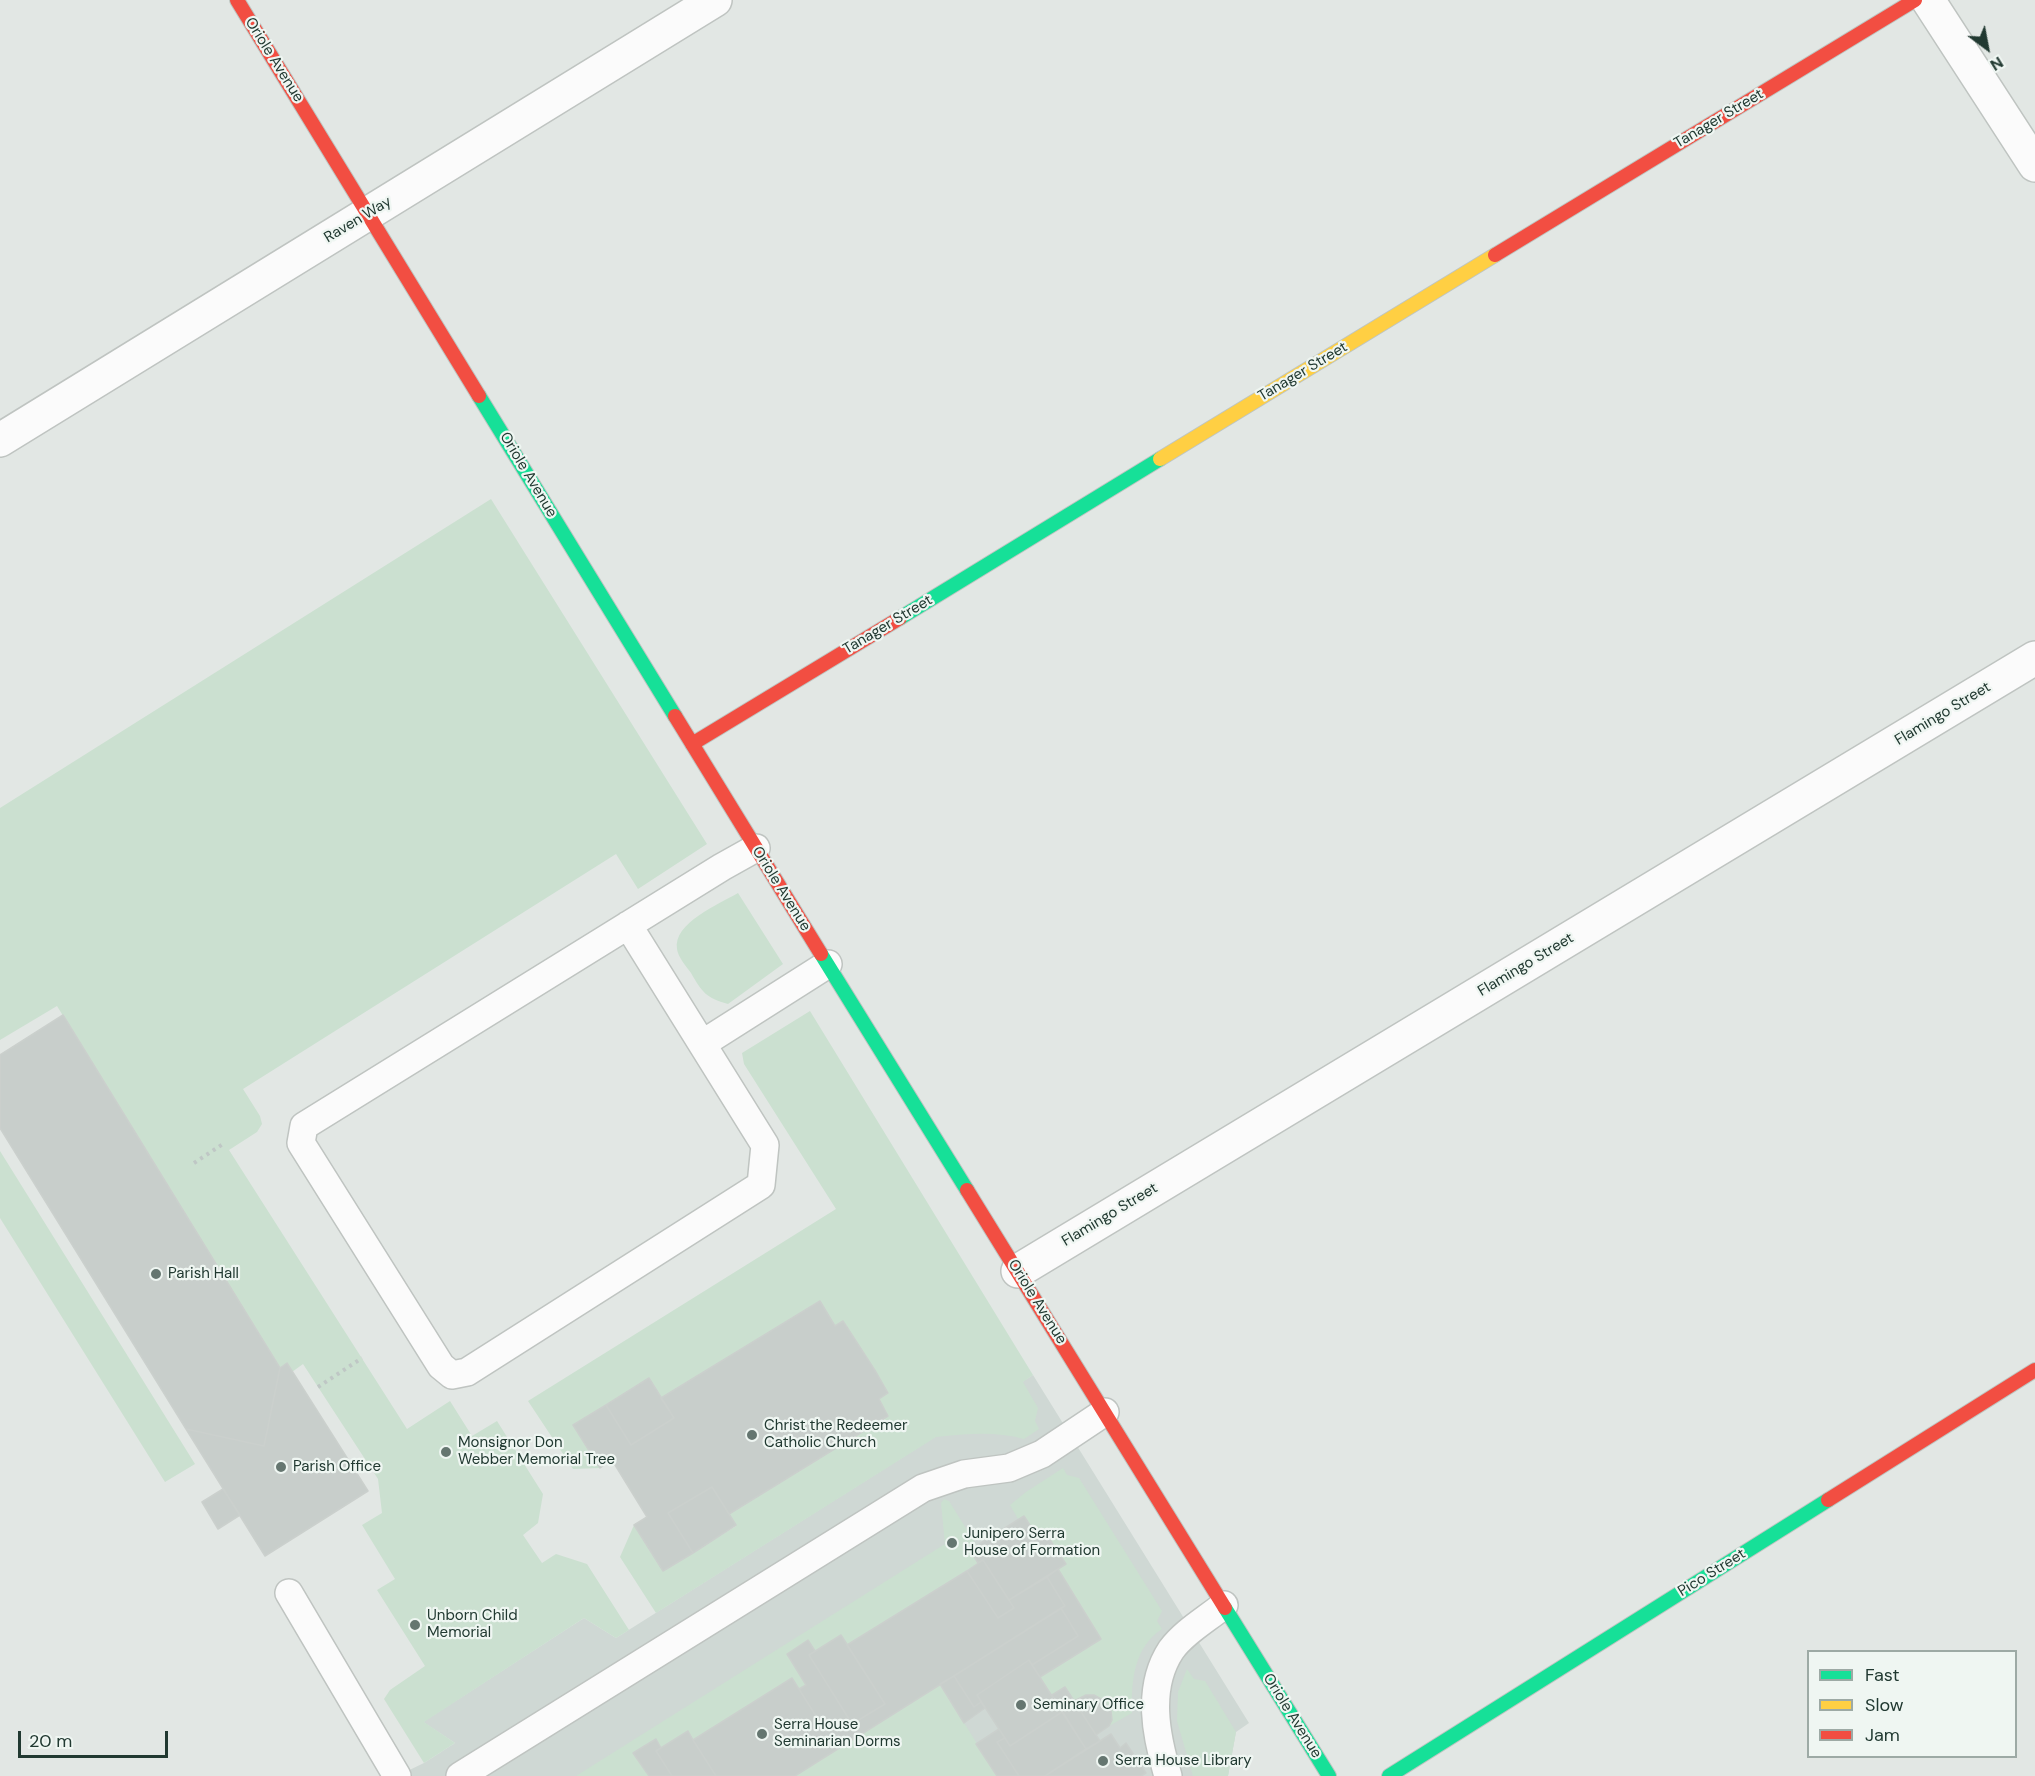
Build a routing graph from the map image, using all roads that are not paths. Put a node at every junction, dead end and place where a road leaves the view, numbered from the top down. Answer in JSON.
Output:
{"nodes":[{"id":1,"x":237,"y":0,"type":"edge"},
{"id":2,"x":715,"y":0,"type":"edge"},
{"id":3,"x":1915,"y":0,"type":"edge"},
{"id":4,"x":1928,"y":0,"type":"edge"},
{"id":5,"x":2035,"y":165,"type":"edge"},
{"id":6,"x":369,"y":214,"type":"junction"},
{"id":7,"x":0,"y":440,"type":"edge"},
{"id":8,"x":2035,"y":658,"type":"edge"},
{"id":9,"x":692,"y":744,"type":"junction"},
{"id":10,"x":756,"y":848,"type":"junction"},
{"id":11,"x":628,"y":925,"type":"junction"},
{"id":12,"x":828,"y":964,"type":"junction"},
{"id":13,"x":702,"y":1044,"type":"junction"},
{"id":14,"x":1018,"y":1271,"type":"junction"},
{"id":15,"x":2035,"y":1370,"type":"edge"},
{"id":16,"x":1105,"y":1412,"type":"junction"},
{"id":17,"x":289,"y":1593,"type":"dead end"},
{"id":18,"x":1224,"y":1605,"type":"junction"},
{"id":19,"x":397,"y":1776,"type":"edge"},
{"id":20,"x":460,"y":1776,"type":"edge"},
{"id":21,"x":1167,"y":1776,"type":"edge"},
{"id":22,"x":1329,"y":1776,"type":"edge"},
{"id":23,"x":1389,"y":1776,"type":"edge"}],
"edges":[{"from":1,"to":6,"type":"street","name":"Oriole Avenue"},
{"from":2,"to":6,"type":"street","name":"Raven Way"},
{"from":3,"to":9,"type":"street","name":"Tanager Street"},
{"from":4,"to":5,"type":"street"},
{"from":6,"to":7,"type":"street","name":"Raven Way"},
{"from":6,"to":9,"type":"street","name":"Oriole Avenue"},
{"from":8,"to":14,"type":"street","name":"Flamingo Street"},
{"from":9,"to":10,"type":"street","name":"Oriole Avenue"},
{"from":10,"to":11,"type":"lane"},
{"from":10,"to":12,"type":"street","name":"Oriole Avenue"},
{"from":11,"to":13,"type":"lane"},
{"from":11,"to":13,"type":"lane"},
{"from":12,"to":13,"type":"lane"},
{"from":12,"to":14,"type":"street","name":"Oriole Avenue"},
{"from":14,"to":16,"type":"street","name":"Oriole Avenue"},
{"from":15,"to":23,"type":"street","name":"Pico Street"},
{"from":16,"to":18,"type":"street","name":"Oriole Avenue"},
{"from":16,"to":20,"type":"lane"},
{"from":17,"to":19,"type":"lane"},
{"from":18,"to":21,"type":"lane"},
{"from":18,"to":22,"type":"street","name":"Oriole Avenue"}]}
